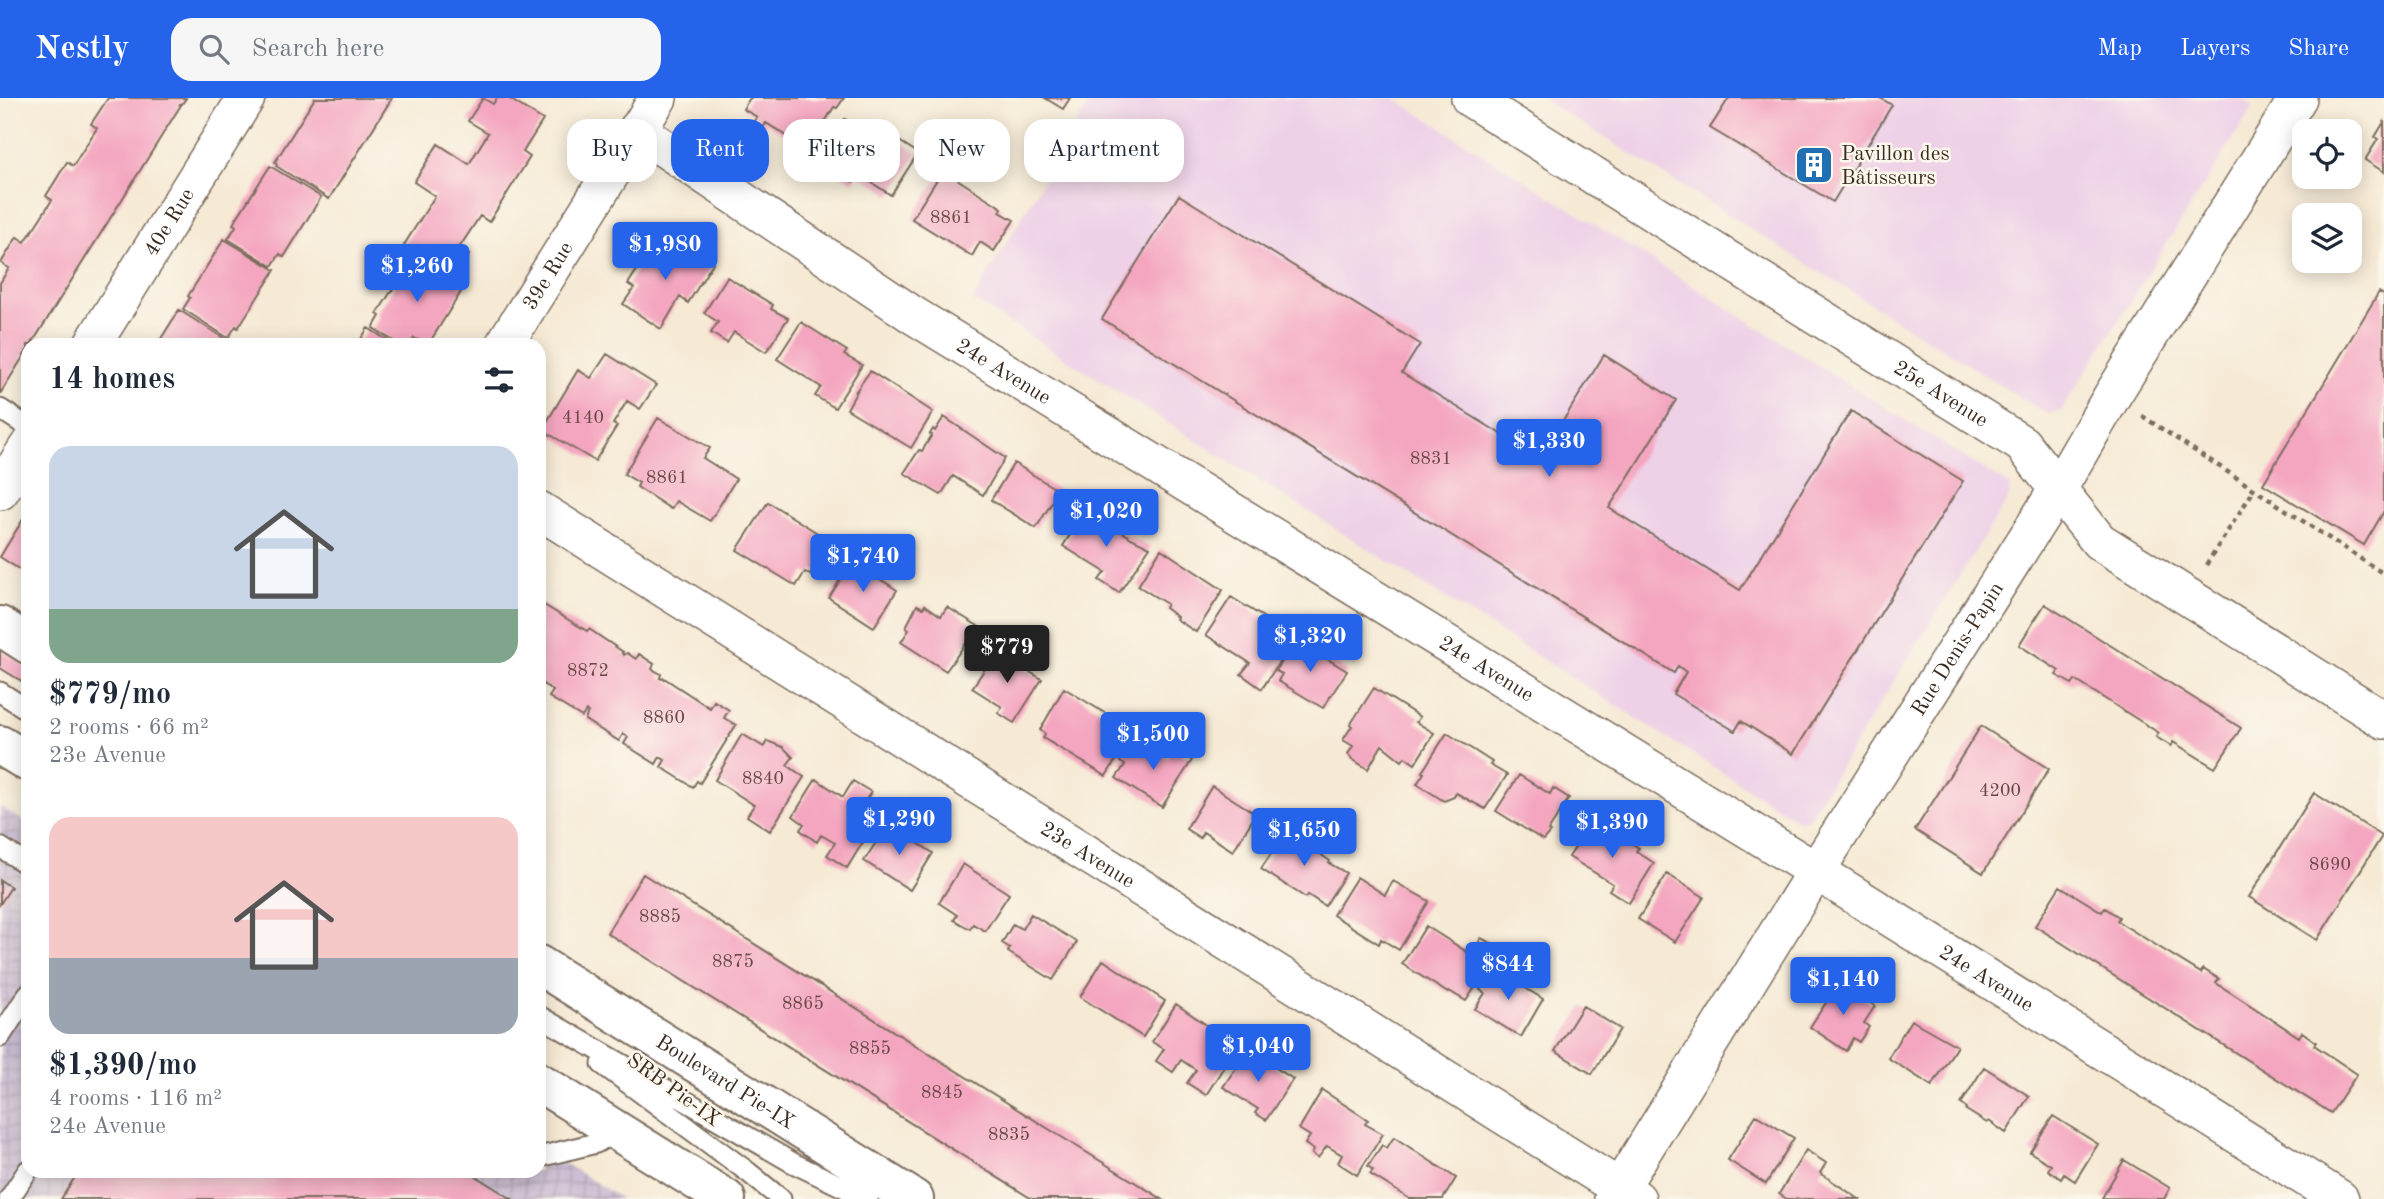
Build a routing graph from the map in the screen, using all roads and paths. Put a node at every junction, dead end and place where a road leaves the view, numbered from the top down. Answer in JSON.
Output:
{"nodes":[{"id":1,"x":246,"y":98,"type":"edge"},
{"id":2,"x":658,"y":98,"type":"edge"},
{"id":3,"x":1470,"y":98,"type":"edge"},
{"id":4,"x":2298,"y":98,"type":"edge"},
{"id":5,"x":644,"y":119,"type":"edge"},
{"id":6,"x":657,"y":143,"type":"edge"},
{"id":7,"x":605,"y":182,"type":"edge"},
{"id":8,"x":96,"y":338,"type":"edge"},
{"id":9,"x":507,"y":338,"type":"edge"},
{"id":10,"x":2112,"y":396,"type":"junction"},
{"id":11,"x":0,"y":409,"type":"edge"},
{"id":12,"x":21,"y":422,"type":"edge"},
{"id":13,"x":21,"y":458,"type":"edge"},
{"id":14,"x":2058,"y":489,"type":"junction"},
{"id":15,"x":2254,"y":490,"type":"junction"},
{"id":16,"x":0,"y":491,"type":"edge"},
{"id":17,"x":546,"y":514,"type":"edge"},
{"id":18,"x":2384,"y":574,"type":"edge"},
{"id":19,"x":2186,"y":594,"type":"junction"},
{"id":20,"x":0,"y":626,"type":"edge"},
{"id":21,"x":21,"y":640,"type":"edge"},
{"id":22,"x":0,"y":692,"type":"edge"},
{"id":23,"x":21,"y":706,"type":"edge"},
{"id":24,"x":2384,"y":720,"type":"edge"},
{"id":25,"x":0,"y":744,"type":"edge"},
{"id":26,"x":21,"y":758,"type":"edge"},
{"id":27,"x":0,"y":847,"type":"edge"},
{"id":28,"x":21,"y":860,"type":"edge"},
{"id":29,"x":1816,"y":871,"type":"junction"},
{"id":30,"x":546,"y":969,"type":"edge"},
{"id":31,"x":21,"y":1005,"type":"edge"},
{"id":32,"x":546,"y":1021,"type":"edge"},
{"id":33,"x":546,"y":1022,"type":"edge"},
{"id":34,"x":0,"y":1037,"type":"edge"},
{"id":35,"x":546,"y":1086,"type":"edge"},
{"id":36,"x":612,"y":1128,"type":"junction"},
{"id":37,"x":546,"y":1155,"type":"edge"},
{"id":38,"x":23,"y":1178,"type":"edge"},
{"id":39,"x":1623,"y":1195,"type":"edge"},
{"id":40,"x":9,"y":1199,"type":"edge"},
{"id":41,"x":726,"y":1199,"type":"edge"},
{"id":42,"x":781,"y":1199,"type":"edge"},
{"id":43,"x":868,"y":1199,"type":"edge"},
{"id":44,"x":914,"y":1199,"type":"edge"},
{"id":45,"x":2340,"y":1199,"type":"edge"}],
"edges":[{"from":1,"to":8,"type":"street","name":"40e Rue"},
{"from":2,"to":5,"type":"street","name":"39e Rue"},
{"from":3,"to":14,"type":"street","name":"25e Avenue"},
{"from":4,"to":10,"type":"street","name":"Rue Denis-Papin"},
{"from":6,"to":29,"type":"street","name":"24e Avenue"},
{"from":7,"to":9,"type":"street","name":"39e Rue"},
{"from":10,"to":14,"type":"street","name":"Rue Denis-Papin"},
{"from":10,"to":15,"type":"path"},
{"from":11,"to":12,"type":"lane"},
{"from":13,"to":16,"type":"street"},
{"from":14,"to":19,"type":"street","name":"25e Avenue"},
{"from":14,"to":29,"type":"street","name":"Rue Denis-Papin"},
{"from":15,"to":18,"type":"path"},
{"from":15,"to":19,"type":"path"},
{"from":17,"to":39,"type":"street","name":"23e Avenue"},
{"from":19,"to":24,"type":"street","name":"25e Avenue"},
{"from":20,"to":21,"type":"main road"},
{"from":22,"to":23,"type":"lane"},
{"from":25,"to":26,"type":"main road"},
{"from":27,"to":28,"type":"lane"},
{"from":29,"to":39,"type":"street","name":"Rue Denis-Papin"},
{"from":29,"to":45,"type":"street","name":"24e Avenue"},
{"from":30,"to":44,"type":"main road","name":"Boulevard Pie-IX"},
{"from":31,"to":34,"type":"lane"},
{"from":32,"to":43,"type":"lane","name":"SRB Pie-IX"},
{"from":33,"to":42,"type":"lane","name":"SRB Pie-IX"},
{"from":35,"to":36,"type":"main road"},
{"from":36,"to":37,"type":"lane"},
{"from":36,"to":41,"type":"main road"},
{"from":38,"to":40,"type":"lane"}]}
